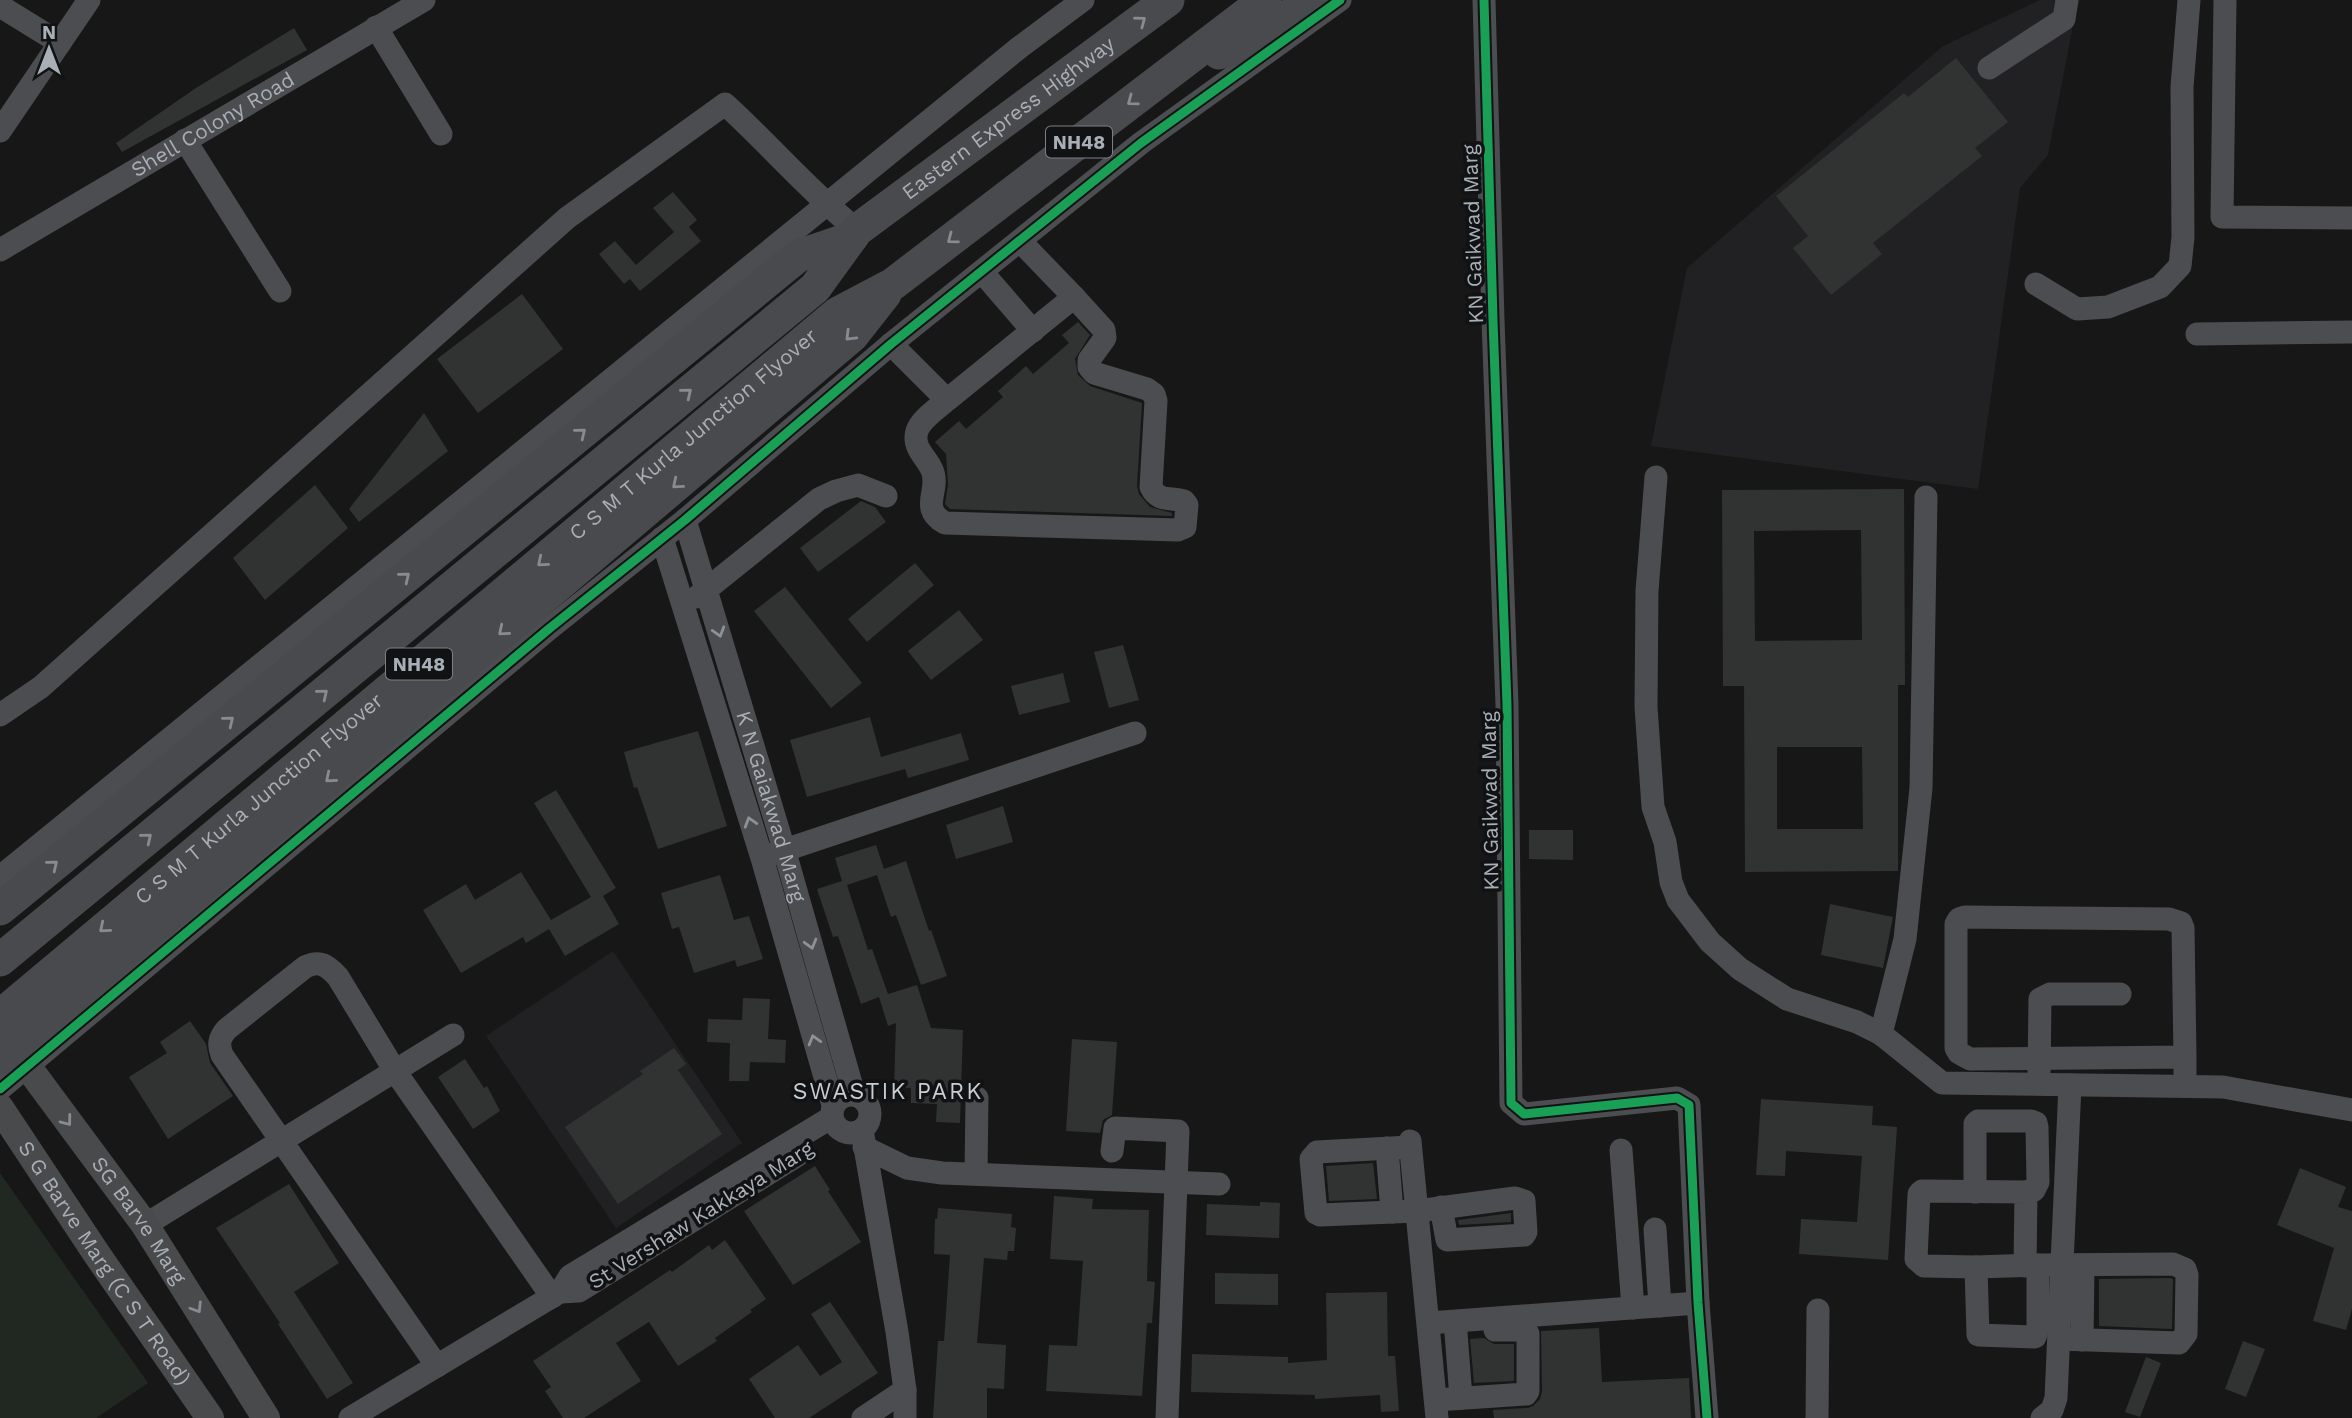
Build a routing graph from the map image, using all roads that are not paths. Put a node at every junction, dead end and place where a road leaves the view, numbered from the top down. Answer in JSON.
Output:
{"nodes":[{"id":1,"x":89,"y":0,"type":"edge"},
{"id":2,"x":425,"y":0,"type":"edge"},
{"id":3,"x":1083,"y":0,"type":"edge"},
{"id":4,"x":1168,"y":0,"type":"edge"},
{"id":5,"x":1265,"y":0,"type":"edge"},
{"id":6,"x":1315,"y":0,"type":"edge"},
{"id":7,"x":1340,"y":0,"type":"edge"},
{"id":8,"x":1484,"y":0,"type":"edge"},
{"id":9,"x":2067,"y":0,"type":"edge"},
{"id":10,"x":2189,"y":0,"type":"edge"},
{"id":11,"x":2225,"y":0,"type":"edge"},
{"id":12,"x":0,"y":6,"type":"edge"},
{"id":13,"x":376,"y":27,"type":"junction"},
{"id":14,"x":60,"y":43,"type":"junction"},
{"id":15,"x":1178,"y":66,"type":"junction"},
{"id":16,"x":1989,"y":68,"type":"dead end"},
{"id":17,"x":0,"y":131,"type":"edge"},
{"id":18,"x":441,"y":134,"type":"dead end"},
{"id":19,"x":185,"y":140,"type":"junction"},
{"id":20,"x":826,"y":205,"type":"junction"},
{"id":21,"x":2183,"y":216,"type":"junction"},
{"id":22,"x":2222,"y":217,"type":"junction"},
{"id":23,"x":2352,"y":218,"type":"edge"},
{"id":24,"x":854,"y":234,"type":"junction"},
{"id":25,"x":1020,"y":241,"type":"junction"},
{"id":26,"x":0,"y":250,"type":"edge"},
{"id":27,"x":982,"y":272,"type":"junction"},
{"id":28,"x":894,"y":284,"type":"junction"},
{"id":29,"x":2036,"y":284,"type":"dead end"},
{"id":30,"x":280,"y":291,"type":"dead end"},
{"id":31,"x":1074,"y":297,"type":"junction"},
{"id":32,"x":1033,"y":331,"type":"junction"},
{"id":33,"x":2352,"y":332,"type":"edge"},
{"id":34,"x":2197,"y":334,"type":"dead end"},
{"id":35,"x":891,"y":344,"type":"junction"},
{"id":36,"x":947,"y":400,"type":"junction"},
{"id":37,"x":1656,"y":477,"type":"dead end"},
{"id":38,"x":886,"y":496,"type":"dead end"},
{"id":39,"x":1926,"y":497,"type":"dead end"},
{"id":40,"x":685,"y":520,"type":"junction"},
{"id":41,"x":662,"y":538,"type":"junction"},
{"id":42,"x":706,"y":590,"type":"junction"},
{"id":43,"x":684,"y":608,"type":"junction"},
{"id":44,"x":0,"y":715,"type":"edge"},
{"id":45,"x":1135,"y":733,"type":"dead end"},
{"id":46,"x":755,"y":754,"type":"junction"},
{"id":47,"x":731,"y":760,"type":"junction"},
{"id":48,"x":784,"y":849,"type":"junction"},
{"id":49,"x":762,"y":858,"type":"junction"},
{"id":50,"x":0,"y":877,"type":"edge"},
{"id":51,"x":0,"y":909,"type":"edge"},
{"id":52,"x":0,"y":960,"type":"edge"},
{"id":53,"x":2120,"y":994,"type":"dead end"},
{"id":54,"x":0,"y":1016,"type":"edge"},
{"id":55,"x":1881,"y":1034,"type":"junction"},
{"id":56,"x":453,"y":1035,"type":"dead end"},
{"id":57,"x":10,"y":1050,"type":"edge"},
{"id":58,"x":2185,"y":1057,"type":"junction"},
{"id":59,"x":2039,"y":1059,"type":"junction"},
{"id":60,"x":395,"y":1071,"type":"junction"},
{"id":61,"x":2006,"y":1084,"type":"junction"},
{"id":62,"x":2039,"y":1084,"type":"junction"},
{"id":63,"x":2070,"y":1085,"type":"junction"},
{"id":64,"x":2185,"y":1086,"type":"junction"},
{"id":65,"x":0,"y":1089,"type":"edge"},
{"id":66,"x":854,"y":1094,"type":"junction"},
{"id":67,"x":977,"y":1098,"type":"dead end"},
{"id":68,"x":0,"y":1108,"type":"edge"},
{"id":69,"x":2352,"y":1110,"type":"edge"},
{"id":70,"x":835,"y":1117,"type":"junction"},
{"id":71,"x":2007,"y":1121,"type":"junction"},
{"id":72,"x":863,"y":1138,"type":"junction"},
{"id":73,"x":281,"y":1141,"type":"junction"},
{"id":74,"x":1387,"y":1148,"type":"junction"},
{"id":75,"x":2037,"y":1149,"type":"junction"},
{"id":76,"x":2067,"y":1149,"type":"junction"},
{"id":77,"x":1621,"y":1150,"type":"dead end"},
{"id":78,"x":1112,"y":1151,"type":"dead end"},
{"id":79,"x":975,"y":1174,"type":"junction"},
{"id":80,"x":1176,"y":1183,"type":"junction"},
{"id":81,"x":1219,"y":1184,"type":"dead end"},
{"id":82,"x":1975,"y":1192,"type":"junction"},
{"id":83,"x":2026,"y":1192,"type":"junction"},
{"id":84,"x":1441,"y":1207,"type":"dead end"},
{"id":85,"x":1417,"y":1211,"type":"junction"},
{"id":86,"x":1391,"y":1212,"type":"junction"},
{"id":87,"x":145,"y":1225,"type":"junction"},
{"id":88,"x":1655,"y":1228,"type":"junction"},
{"id":89,"x":1695,"y":1228,"type":"junction"},
{"id":90,"x":1627,"y":1229,"type":"junction"},
{"id":91,"x":2072,"y":1265,"type":"junction"},
{"id":92,"x":2032,"y":1266,"type":"junction"},
{"id":93,"x":1976,"y":1267,"type":"junction"},
{"id":94,"x":556,"y":1294,"type":"junction"},
{"id":95,"x":2049,"y":1302,"type":"junction"},
{"id":96,"x":1698,"y":1303,"type":"junction"},
{"id":97,"x":1660,"y":1306,"type":"junction"},
{"id":98,"x":1633,"y":1308,"type":"junction"},
{"id":99,"x":1818,"y":1310,"type":"dead end"},
{"id":100,"x":1429,"y":1329,"type":"junction"},
{"id":101,"x":1456,"y":1333,"type":"junction"},
{"id":102,"x":2070,"y":1340,"type":"junction"},
{"id":103,"x":437,"y":1366,"type":"junction"},
{"id":104,"x":905,"y":1390,"type":"junction"},
{"id":105,"x":1461,"y":1398,"type":"junction"},
{"id":106,"x":1436,"y":1409,"type":"edge"},
{"id":107,"x":210,"y":1418,"type":"edge"},
{"id":108,"x":266,"y":1418,"type":"edge"},
{"id":109,"x":350,"y":1418,"type":"edge"},
{"id":110,"x":863,"y":1418,"type":"edge"},
{"id":111,"x":905,"y":1418,"type":"edge"},
{"id":112,"x":1167,"y":1418,"type":"edge"},
{"id":113,"x":1707,"y":1418,"type":"edge"},
{"id":114,"x":1817,"y":1418,"type":"edge"},
{"id":115,"x":2042,"y":1418,"type":"edge"}],
"edges":[{"from":1,"to":14,"type":"street"},
{"from":2,"to":13,"type":"street","name":"Shell Colony Road"},
{"from":3,"to":20,"type":"street"},
{"from":24,"to":4,"type":"highway","name":"Eastern Express Highway","number":"NH48","one_way":true},
{"from":5,"to":15,"type":"highway","number":"NH48"},
{"from":6,"to":15,"type":"highway"},
{"from":7,"to":25,"type":"street"},
{"from":8,"to":89,"type":"street","name":"KN Gaikwad Marg"},
{"from":9,"to":16,"type":"street"},
{"from":10,"to":21,"type":"street"},
{"from":11,"to":22,"type":"street"},
{"from":12,"to":14,"type":"street"},
{"from":13,"to":18,"type":"street"},
{"from":13,"to":19,"type":"street","name":"Shell Colony Road"},
{"from":14,"to":17,"type":"street"},
{"from":15,"to":28,"type":"highway","number":"NH48","one_way":true},
{"from":19,"to":26,"type":"street","name":"Shell Colony Road"},
{"from":19,"to":30,"type":"street"},
{"from":20,"to":24,"type":"street"},
{"from":20,"to":44,"type":"street"},
{"from":20,"to":50,"type":"street"},
{"from":21,"to":22,"type":"street"},
{"from":21,"to":29,"type":"street"},
{"from":22,"to":23,"type":"street"},
{"from":51,"to":24,"type":"highway","one_way":true},
{"from":52,"to":24,"type":"highway","name":"C S M T Kurla Junction Flyover","number":"NH48","one_way":true},
{"from":25,"to":27,"type":"street"},
{"from":25,"to":31,"type":"street"},
{"from":27,"to":32,"type":"street"},
{"from":27,"to":35,"type":"street"},
{"from":28,"to":54,"type":"highway","name":"C S M T Kurla Junction Flyover","number":"NH48","one_way":true},
{"from":28,"to":57,"type":"highway","one_way":true},
{"from":31,"to":32,"type":"street"},
{"from":31,"to":36,"type":"street"},
{"from":32,"to":36,"type":"street"},
{"from":33,"to":34,"type":"street"},
{"from":35,"to":36,"type":"street"},
{"from":35,"to":40,"type":"street"},
{"from":37,"to":55,"type":"street"},
{"from":38,"to":42,"type":"street"},
{"from":39,"to":55,"type":"street"},
{"from":40,"to":41,"type":"street"},
{"from":40,"to":42,"type":"street","name":"K N Gaiakwad Marg"},
{"from":41,"to":43,"type":"street","name":"K N Gaiakwad Marg"},
{"from":41,"to":57,"type":"street"},
{"from":42,"to":43,"type":"street"},
{"from":42,"to":46,"type":"street","name":"K N Gaiakwad Marg","one_way":true},
{"from":43,"to":47,"type":"street","name":"K N Gaiakwad Marg"},
{"from":45,"to":48,"type":"street"},
{"from":46,"to":47,"type":"street"},
{"from":46,"to":48,"type":"street","name":"K N Gaiakwad Marg"},
{"from":49,"to":47,"type":"street","name":"K N Gaiakwad Marg","one_way":true},
{"from":48,"to":49,"type":"street"},
{"from":48,"to":66,"type":"street","name":"K N Gaiakwad Marg","one_way":true},
{"from":70,"to":49,"type":"street","name":"K N Gaiakwad Marg","one_way":true},
{"from":53,"to":59,"type":"street"},
{"from":55,"to":61,"type":"street"},
{"from":56,"to":60,"type":"street"},
{"from":57,"to":65,"type":"street"},
{"from":57,"to":87,"type":"main road","name":"SG Barve Marg","one_way":true},
{"from":58,"to":59,"type":"street"},
{"from":58,"to":59,"type":"street"},
{"from":58,"to":64,"type":"street"},
{"from":59,"to":62,"type":"street"},
{"from":60,"to":73,"type":"street"},
{"from":60,"to":73,"type":"street"},
{"from":60,"to":94,"type":"street"},
{"from":61,"to":62,"type":"street"},
{"from":61,"to":71,"type":"street"},
{"from":62,"to":63,"type":"street"},
{"from":63,"to":64,"type":"street"},
{"from":63,"to":76,"type":"street"},
{"from":64,"to":69,"type":"street"},
{"from":66,"to":70,"type":"street"},
{"from":66,"to":72,"type":"street"},
{"from":67,"to":79,"type":"street"},
{"from":68,"to":107,"type":"main road","name":"S G Barve Marg (C S T Road)"},
{"from":70,"to":72,"type":"street"},
{"from":70,"to":94,"type":"street","name":"St Vershaw Kakkaya Marg"},
{"from":71,"to":75,"type":"street"},
{"from":71,"to":82,"type":"street"},
{"from":72,"to":79,"type":"street"},
{"from":72,"to":104,"type":"street"},
{"from":73,"to":87,"type":"street"},
{"from":73,"to":103,"type":"street"},
{"from":74,"to":85,"type":"street"},
{"from":74,"to":86,"type":"street"},
{"from":74,"to":86,"type":"street"},
{"from":75,"to":76,"type":"street"},
{"from":75,"to":83,"type":"street"},
{"from":76,"to":91,"type":"street"},
{"from":77,"to":90,"type":"street"},
{"from":78,"to":80,"type":"street"},
{"from":79,"to":80,"type":"street"},
{"from":80,"to":81,"type":"street"},
{"from":80,"to":112,"type":"street"},
{"from":82,"to":83,"type":"street"},
{"from":82,"to":93,"type":"street"},
{"from":83,"to":92,"type":"street"},
{"from":84,"to":85,"type":"street"},
{"from":85,"to":86,"type":"street"},
{"from":85,"to":100,"type":"street"},
{"from":87,"to":108,"type":"main road","name":"SG Barve Marg","one_way":true},
{"from":88,"to":89,"type":"street"},
{"from":88,"to":90,"type":"street"},
{"from":88,"to":97,"type":"street"},
{"from":89,"to":96,"type":"street","name":"KN Gaikwad Marg"},
{"from":90,"to":98,"type":"street"},
{"from":91,"to":92,"type":"street"},
{"from":91,"to":95,"type":"street"},
{"from":91,"to":102,"type":"street"},
{"from":91,"to":102,"type":"street"},
{"from":92,"to":93,"type":"street"},
{"from":92,"to":95,"type":"street"},
{"from":93,"to":95,"type":"street"},
{"from":94,"to":103,"type":"street","name":"St Vershaw Kakkaya Marg"},
{"from":95,"to":102,"type":"street"},
{"from":96,"to":97,"type":"street"},
{"from":96,"to":113,"type":"street","name":"KN Gaikwad Marg"},
{"from":97,"to":98,"type":"street"},
{"from":98,"to":100,"type":"street"},
{"from":99,"to":114,"type":"street"},
{"from":100,"to":101,"type":"street"},
{"from":100,"to":106,"type":"street"},
{"from":101,"to":105,"type":"street"},
{"from":101,"to":105,"type":"street"},
{"from":102,"to":115,"type":"street"},
{"from":103,"to":109,"type":"street","name":"St Vershaw Kakkaya Marg"},
{"from":104,"to":110,"type":"street"},
{"from":104,"to":111,"type":"street"},
{"from":105,"to":106,"type":"street"}]}
